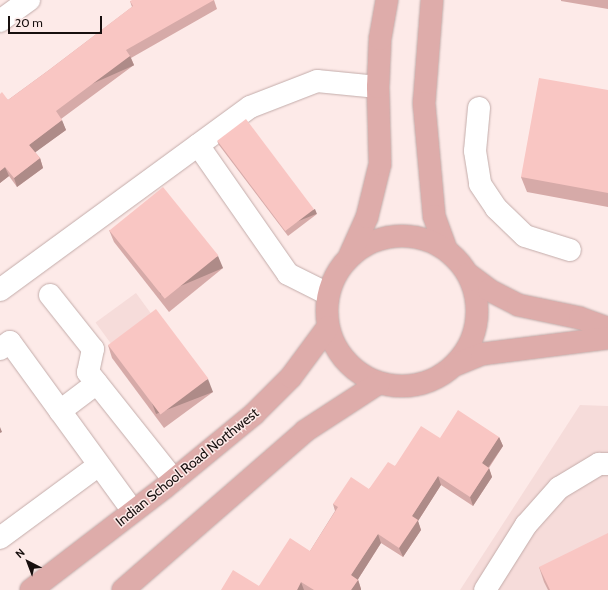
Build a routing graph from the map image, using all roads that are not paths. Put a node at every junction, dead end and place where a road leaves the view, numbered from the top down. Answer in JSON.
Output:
{"nodes":[{"id":1,"x":28,"y":0,"type":"edge"},
{"id":2,"x":387,"y":0,"type":"edge"},
{"id":3,"x":432,"y":0,"type":"edge"},
{"id":4,"x":0,"y":21,"type":"edge"},
{"id":5,"x":378,"y":87,"type":"junction"},
{"id":6,"x":479,"y":108,"type":"dead end"},
{"id":7,"x":198,"y":145,"type":"junction"},
{"id":8,"x":446,"y":249,"type":"junction"},
{"id":9,"x":570,"y":250,"type":"dead end"},
{"id":10,"x":350,"y":255,"type":"junction"},
{"id":11,"x":468,"y":274,"type":"junction"},
{"id":12,"x":0,"y":290,"type":"edge"},
{"id":13,"x":328,"y":294,"type":"junction"},
{"id":14,"x":50,"y":296,"type":"dead end"},
{"id":15,"x":328,"y":327,"type":"junction"},
{"id":16,"x":608,"y":328,"type":"edge"},
{"id":17,"x":608,"y":338,"type":"edge"},
{"id":18,"x":0,"y":349,"type":"edge"},
{"id":19,"x":455,"y":365,"type":"junction"},
{"id":20,"x":97,"y":383,"type":"junction"},
{"id":21,"x":379,"y":383,"type":"junction"},
{"id":22,"x":60,"y":411,"type":"junction"},
{"id":23,"x":608,"y":464,"type":"edge"},
{"id":24,"x":99,"y":465,"type":"junction"},
{"id":25,"x":174,"y":480,"type":"junction"},
{"id":26,"x":133,"y":512,"type":"junction"},
{"id":27,"x":0,"y":538,"type":"edge"},
{"id":28,"x":31,"y":590,"type":"edge"},
{"id":29,"x":122,"y":590,"type":"edge"},
{"id":30,"x":485,"y":590,"type":"edge"}],
"edges":[{"from":1,"to":4,"type":"street"},
{"from":2,"to":5,"type":"main road"},
{"from":3,"to":8,"type":"main road"},
{"from":5,"to":7,"type":"street"},
{"from":5,"to":10,"type":"main road"},
{"from":6,"to":9,"type":"street"},
{"from":7,"to":12,"type":"street"},
{"from":7,"to":13,"type":"street"},
{"from":8,"to":10,"type":"main road"},
{"from":8,"to":11,"type":"main road"},
{"from":10,"to":13,"type":"main road"},
{"from":11,"to":16,"type":"main road"},
{"from":11,"to":19,"type":"main road"},
{"from":13,"to":15,"type":"main road"},
{"from":14,"to":20,"type":"street"},
{"from":15,"to":21,"type":"main road"},
{"from":15,"to":25,"type":"main road","name":"Indian School Road Northwest"},
{"from":17,"to":19,"type":"main road"},
{"from":18,"to":22,"type":"street"},
{"from":19,"to":21,"type":"main road"},
{"from":20,"to":22,"type":"street"},
{"from":20,"to":25,"type":"street"},
{"from":21,"to":29,"type":"main road"},
{"from":22,"to":24,"type":"street"},
{"from":23,"to":30,"type":"street"},
{"from":24,"to":26,"type":"street"},
{"from":24,"to":27,"type":"street"},
{"from":25,"to":26,"type":"main road","name":"Indian School Road Northwest"},
{"from":26,"to":28,"type":"main road","name":"Indian School Road Northwest"}]}
